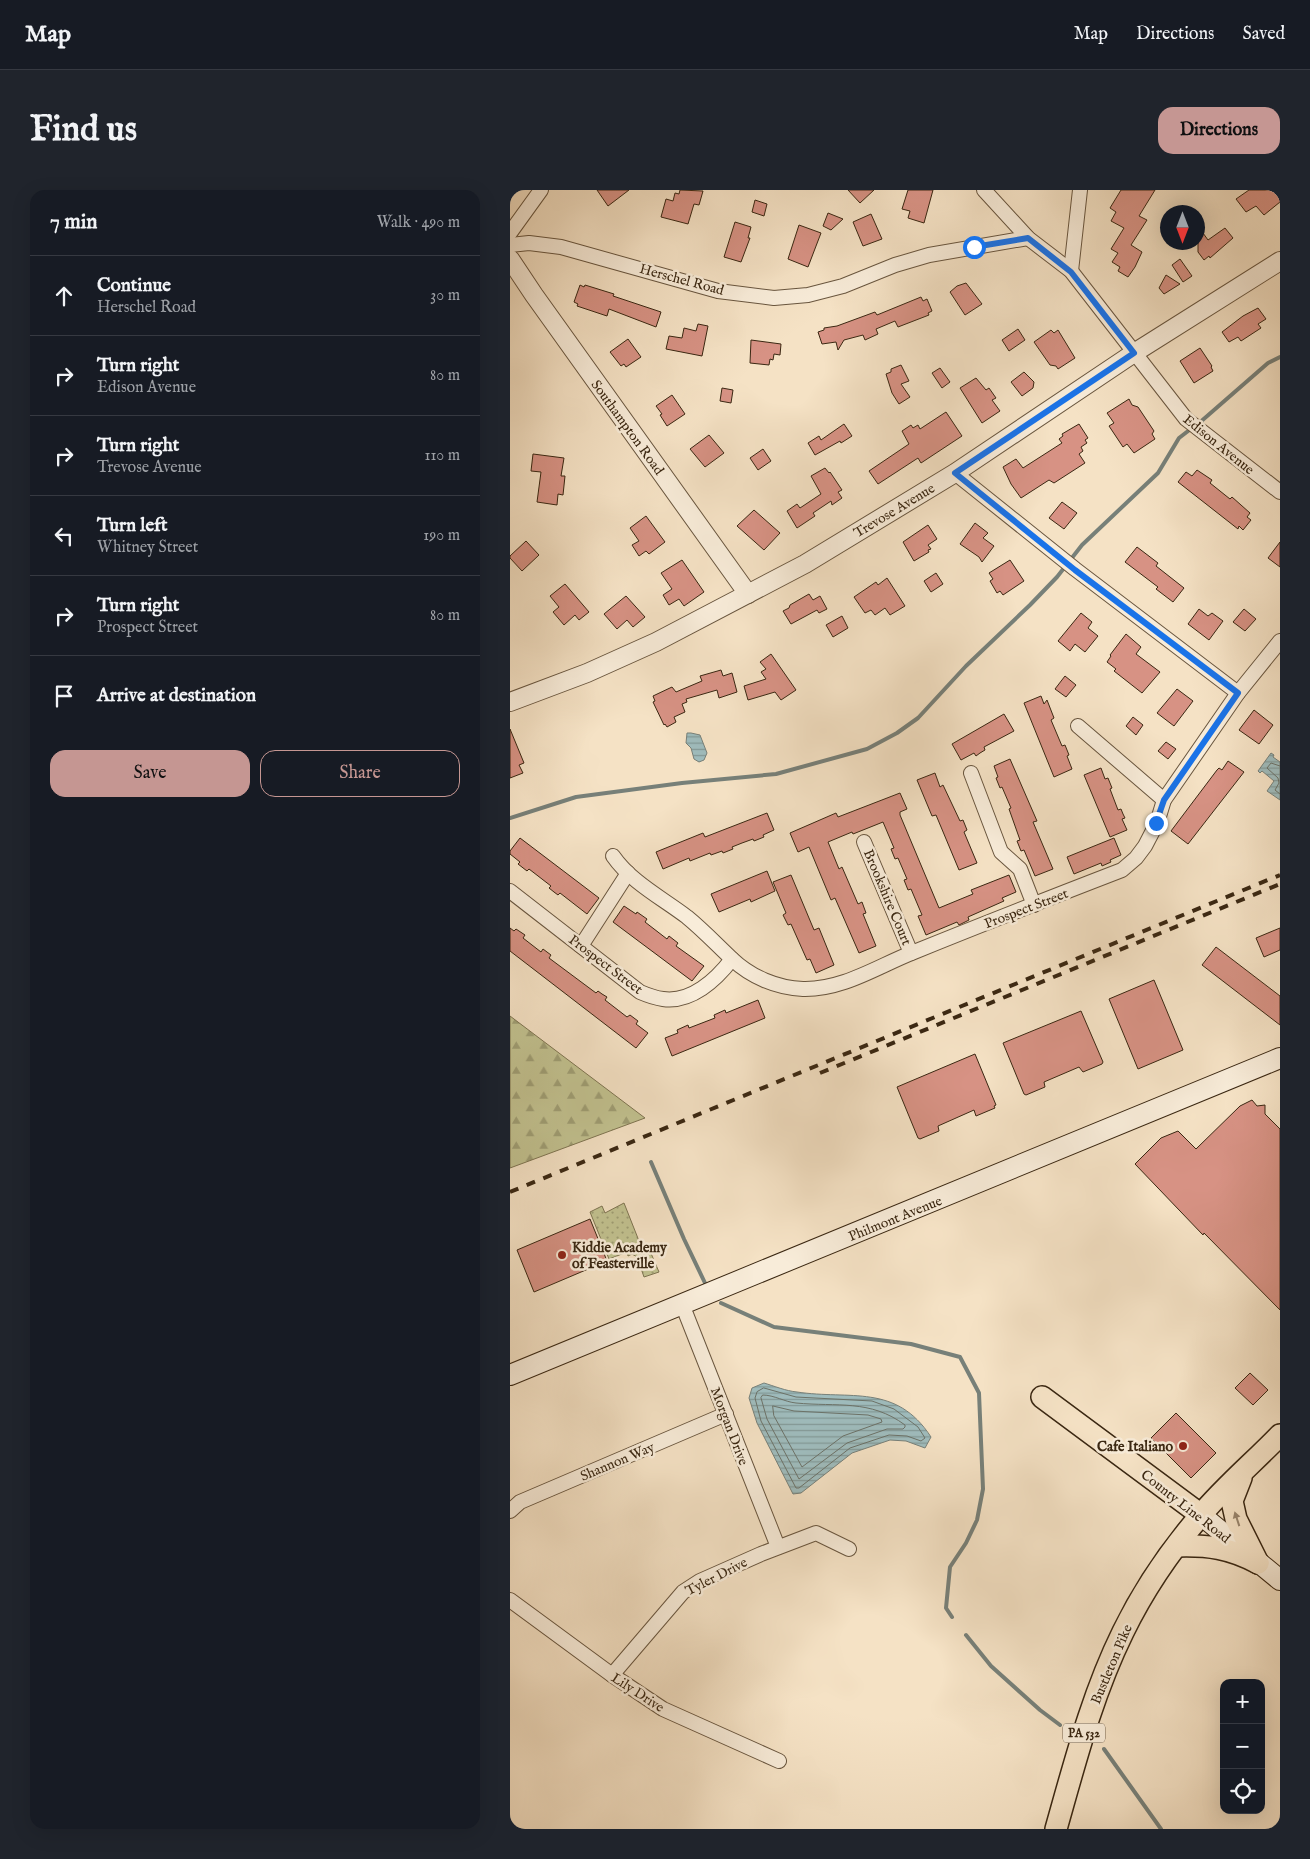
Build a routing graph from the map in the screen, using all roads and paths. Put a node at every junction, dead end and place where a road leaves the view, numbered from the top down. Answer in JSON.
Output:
{"nodes":[{"id":1,"x":541,"y":190,"type":"edge"},
{"id":2,"x":984,"y":190,"type":"edge"},
{"id":3,"x":1080,"y":190,"type":"edge"},
{"id":4,"x":510,"y":233,"type":"edge"},
{"id":5,"x":1028,"y":238,"type":"junction"},
{"id":6,"x":510,"y":244,"type":"edge"},
{"id":7,"x":510,"y":258,"type":"edge"},
{"id":8,"x":1280,"y":261,"type":"edge"},
{"id":9,"x":1071,"y":272,"type":"junction"},
{"id":10,"x":1134,"y":353,"type":"junction"},
{"id":11,"x":955,"y":473,"type":"junction"},
{"id":12,"x":1280,"y":492,"type":"edge"},
{"id":13,"x":748,"y":594,"type":"junction"},
{"id":14,"x":1280,"y":641,"type":"edge"},
{"id":15,"x":1238,"y":693,"type":"junction"},
{"id":16,"x":510,"y":702,"type":"edge"},
{"id":17,"x":1078,"y":726,"type":"dead end"},
{"id":18,"x":971,"y":772,"type":"dead end"},
{"id":19,"x":1164,"y":800,"type":"junction"},
{"id":20,"x":864,"y":842,"type":"dead end"},
{"id":21,"x":613,"y":856,"type":"dead end"},
{"id":22,"x":628,"y":874,"type":"junction"},
{"id":23,"x":510,"y":891,"type":"edge"},
{"id":24,"x":1034,"y":905,"type":"junction"},
{"id":25,"x":581,"y":946,"type":"junction"},
{"id":26,"x":911,"y":953,"type":"junction"},
{"id":27,"x":732,"y":960,"type":"junction"},
{"id":28,"x":1280,"y":1058,"type":"edge"},
{"id":29,"x":682,"y":1304,"type":"junction"},
{"id":30,"x":510,"y":1375,"type":"edge"},
{"id":31,"x":1042,"y":1397,"type":"dead end"},
{"id":32,"x":726,"y":1414,"type":"junction"},
{"id":33,"x":1280,"y":1435,"type":"edge"},
{"id":34,"x":1243,"y":1472,"type":"junction"},
{"id":35,"x":510,"y":1511,"type":"edge"},
{"id":36,"x":1201,"y":1515,"type":"junction"},
{"id":37,"x":1177,"y":1546,"type":"junction"},
{"id":38,"x":778,"y":1547,"type":"junction"},
{"id":39,"x":849,"y":1549,"type":"dead end"},
{"id":40,"x":1258,"y":1563,"type":"junction"},
{"id":41,"x":1280,"y":1580,"type":"edge"},
{"id":42,"x":510,"y":1600,"type":"edge"},
{"id":43,"x":612,"y":1675,"type":"junction"},
{"id":44,"x":779,"y":1761,"type":"dead end"},
{"id":45,"x":1056,"y":1829,"type":"edge"}],
"edges":[{"from":1,"to":4,"type":"street"},
{"from":2,"to":5,"type":"street","name":"Edison Avenue"},
{"from":3,"to":9,"type":"street"},
{"from":5,"to":6,"type":"street","name":"Herschel Road"},
{"from":5,"to":9,"type":"street","name":"Edison Avenue"},
{"from":7,"to":13,"type":"street","name":"Southampton Road"},
{"from":8,"to":10,"type":"street","name":"Trevose Avenue"},
{"from":9,"to":10,"type":"street","name":"Edison Avenue"},
{"from":10,"to":11,"type":"street","name":"Trevose Avenue"},
{"from":10,"to":12,"type":"street","name":"Edison Avenue"},
{"from":11,"to":13,"type":"street","name":"Trevose Avenue"},
{"from":11,"to":15,"type":"street"},
{"from":13,"to":16,"type":"street","name":"Trevose Avenue"},
{"from":14,"to":15,"type":"street","name":"Prospect Street"},
{"from":15,"to":19,"type":"street","name":"Prospect Street"},
{"from":17,"to":19,"type":"street"},
{"from":18,"to":24,"type":"street"},
{"from":19,"to":24,"type":"street","name":"Prospect Street"},
{"from":20,"to":26,"type":"street","name":"Brookshire Court"},
{"from":21,"to":22,"type":"street","name":"Prospect Street"},
{"from":22,"to":25,"type":"street"},
{"from":22,"to":27,"type":"street","name":"Prospect Street"},
{"from":23,"to":25,"type":"street","name":"Prospect Street"},
{"from":24,"to":26,"type":"street","name":"Prospect Street"},
{"from":25,"to":27,"type":"street","name":"Prospect Street"},
{"from":26,"to":27,"type":"street","name":"Prospect Street"},
{"from":28,"to":29,"type":"main road","name":"Philmont Avenue"},
{"from":29,"to":30,"type":"main road","name":"Philmont Avenue"},
{"from":29,"to":32,"type":"street","name":"Morgan Drive"},
{"from":31,"to":36,"type":"main road","name":"County Line Road"},
{"from":32,"to":35,"type":"street","name":"Shannon Way"},
{"from":32,"to":38,"type":"street","name":"Morgan Drive"},
{"from":33,"to":34,"type":"main road","number":"PA 532"},
{"from":34,"to":36,"type":"main road","number":"PA 532"},
{"from":40,"to":34,"type":"main road","one_way":true},
{"from":36,"to":37,"type":"main road","name":"Bustleton Pike","number":"PA 532"},
{"from":36,"to":40,"type":"main road","name":"County Line Road"},
{"from":37,"to":40,"type":"main road"},
{"from":37,"to":45,"type":"main road","name":"Bustleton Pike","number":"PA 532"},
{"from":38,"to":39,"type":"street","name":"Tyler Drive"},
{"from":38,"to":43,"type":"street","name":"Tyler Drive"},
{"from":40,"to":41,"type":"main road","name":"County Line Road"},
{"from":42,"to":43,"type":"street","name":"Lily Drive"},
{"from":43,"to":44,"type":"street","name":"Lily Drive"}]}
